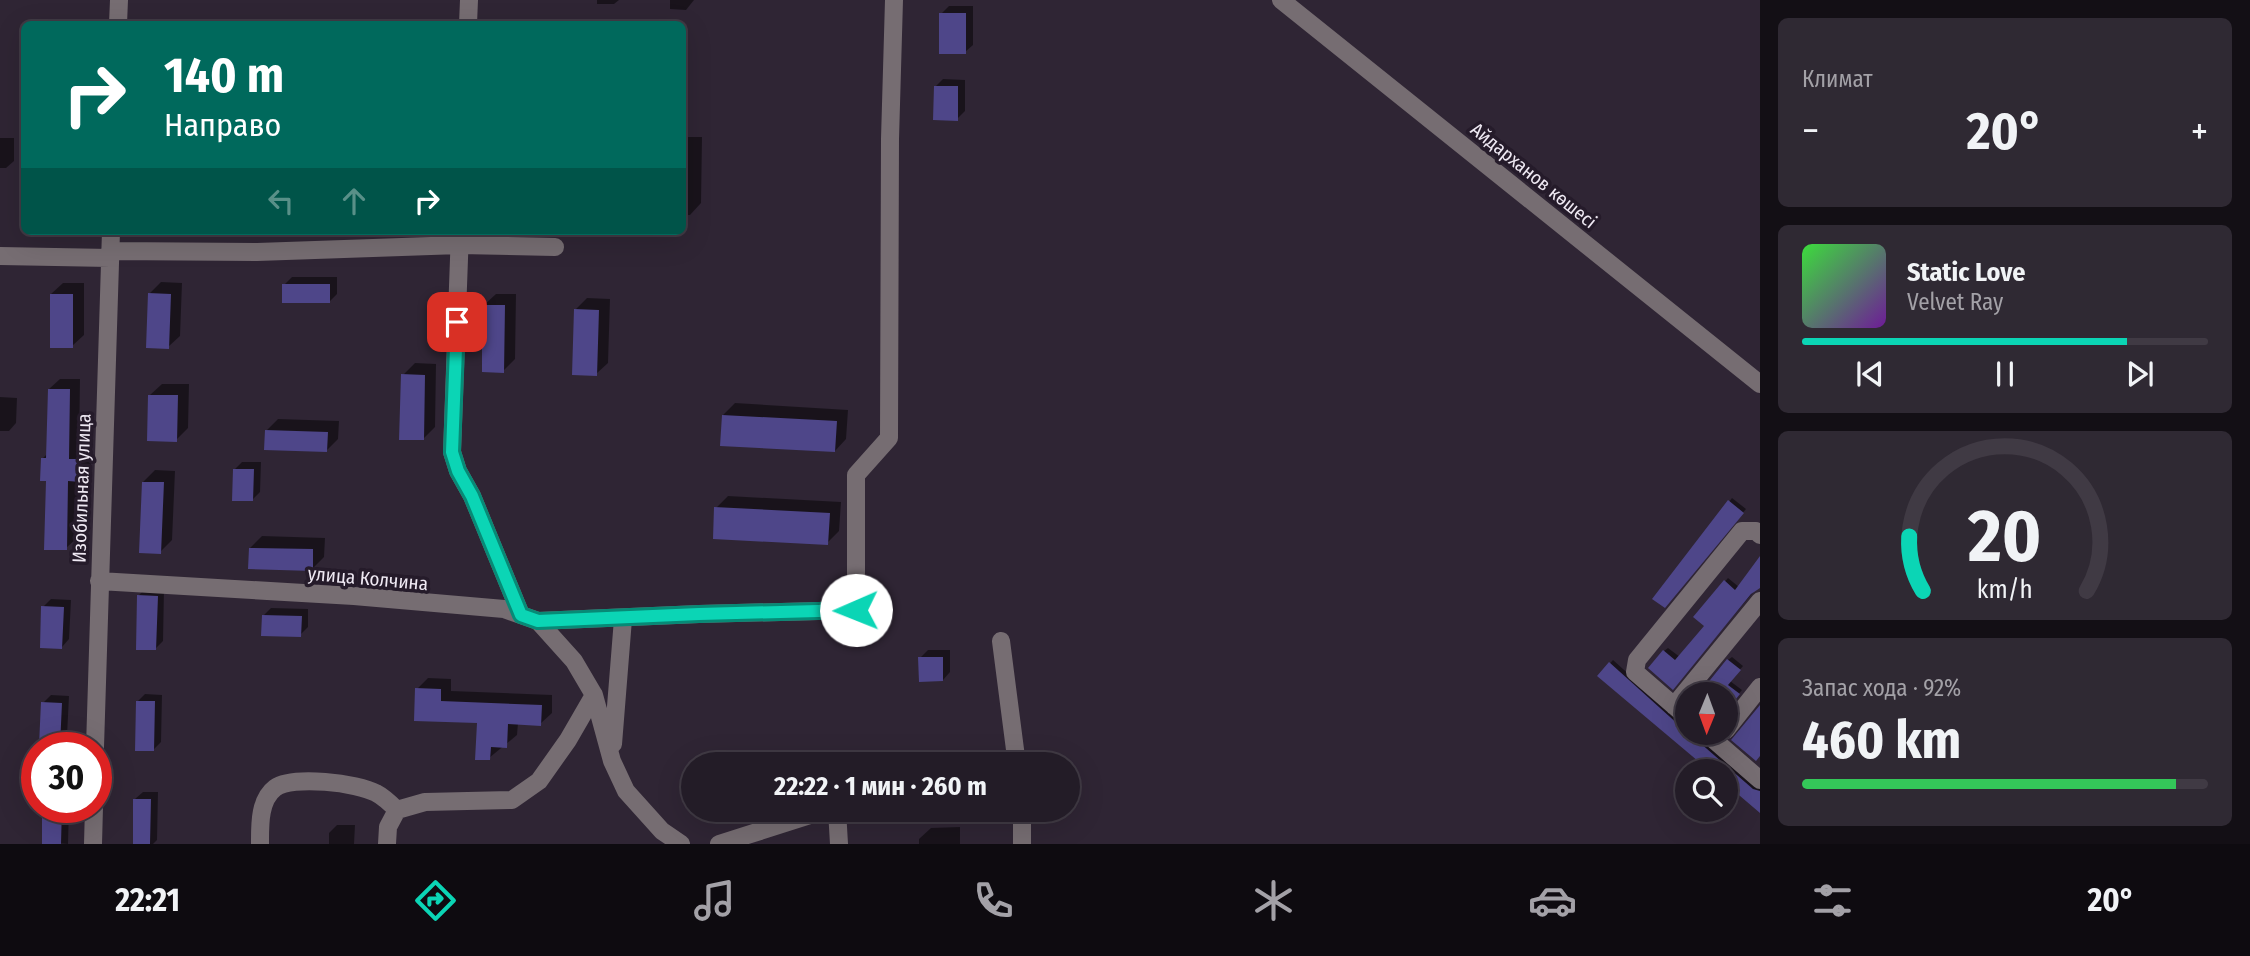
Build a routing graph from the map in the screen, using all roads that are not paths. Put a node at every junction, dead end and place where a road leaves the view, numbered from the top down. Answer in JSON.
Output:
{"nodes":[{"id":1,"x":119,"y":0,"type":"edge"},
{"id":2,"x":469,"y":0,"type":"edge"},
{"id":3,"x":894,"y":0,"type":"edge"},
{"id":4,"x":1281,"y":0,"type":"edge"},
{"id":5,"x":118,"y":21,"type":"edge"},
{"id":6,"x":468,"y":21,"type":"edge"},
{"id":7,"x":111,"y":235,"type":"edge"},
{"id":8,"x":460,"y":238,"type":"edge"},
{"id":9,"x":555,"y":247,"type":"dead end"},
{"id":10,"x":110,"y":254,"type":"junction"},
{"id":11,"x":0,"y":256,"type":"edge"},
{"id":12,"x":1760,"y":383,"type":"edge"},
{"id":13,"x":1760,"y":534,"type":"edge"},
{"id":14,"x":99,"y":582,"type":"junction"},
{"id":15,"x":1760,"y":601,"type":"edge"},
{"id":16,"x":529,"y":618,"type":"junction"},
{"id":17,"x":623,"y":619,"type":"junction"},
{"id":18,"x":1001,"y":641,"type":"dead end"},
{"id":19,"x":1702,"y":682,"type":"edge"},
{"id":20,"x":1760,"y":687,"type":"edge"},
{"id":21,"x":594,"y":695,"type":"junction"},
{"id":22,"x":1675,"y":707,"type":"edge"},
{"id":23,"x":1738,"y":712,"type":"edge"},
{"id":24,"x":95,"y":732,"type":"edge"},
{"id":25,"x":1728,"y":746,"type":"edge"},
{"id":26,"x":1015,"y":752,"type":"edge"},
{"id":27,"x":612,"y":761,"type":"junction"},
{"id":28,"x":1759,"y":776,"type":"edge"},
{"id":29,"x":397,"y":810,"type":"junction"},
{"id":30,"x":788,"y":822,"type":"edge"},
{"id":31,"x":838,"y":822,"type":"edge"},
{"id":32,"x":1023,"y":822,"type":"edge"},
{"id":33,"x":93,"y":823,"type":"edge"},
{"id":34,"x":93,"y":844,"type":"edge"},
{"id":35,"x":260,"y":844,"type":"edge"},
{"id":36,"x":387,"y":844,"type":"edge"},
{"id":37,"x":681,"y":844,"type":"edge"},
{"id":38,"x":719,"y":844,"type":"edge"},
{"id":39,"x":839,"y":844,"type":"edge"},
{"id":40,"x":1022,"y":844,"type":"edge"}],
"edges":[{"from":1,"to":5,"type":"street"},
{"from":2,"to":6,"type":"street"},
{"from":3,"to":17,"type":"street","name":"улица Колчина"},
{"from":4,"to":12,"type":"street","name":"Айдарханов көшесі"},
{"from":7,"to":10,"type":"street","name":"Изобильная улица"},
{"from":8,"to":9,"type":"street"},
{"from":8,"to":10,"type":"street"},
{"from":8,"to":16,"type":"street"},
{"from":10,"to":11,"type":"street"},
{"from":10,"to":14,"type":"street","name":"Изобильная улица"},
{"from":13,"to":22,"type":"street"},
{"from":14,"to":16,"type":"street","name":"улица Колчина"},
{"from":14,"to":24,"type":"street","name":"Изобильная улица"},
{"from":15,"to":19,"type":"street"},
{"from":16,"to":17,"type":"street","name":"улица Колчина"},
{"from":16,"to":21,"type":"street"},
{"from":17,"to":27,"type":"street"},
{"from":18,"to":26,"type":"street"},
{"from":20,"to":23,"type":"street"},
{"from":21,"to":27,"type":"street"},
{"from":21,"to":29,"type":"street"},
{"from":25,"to":28,"type":"street"},
{"from":27,"to":37,"type":"street"},
{"from":29,"to":35,"type":"street"},
{"from":29,"to":36,"type":"street"},
{"from":30,"to":38,"type":"street"},
{"from":31,"to":39,"type":"street"},
{"from":32,"to":40,"type":"street"},
{"from":33,"to":34,"type":"street"}]}
